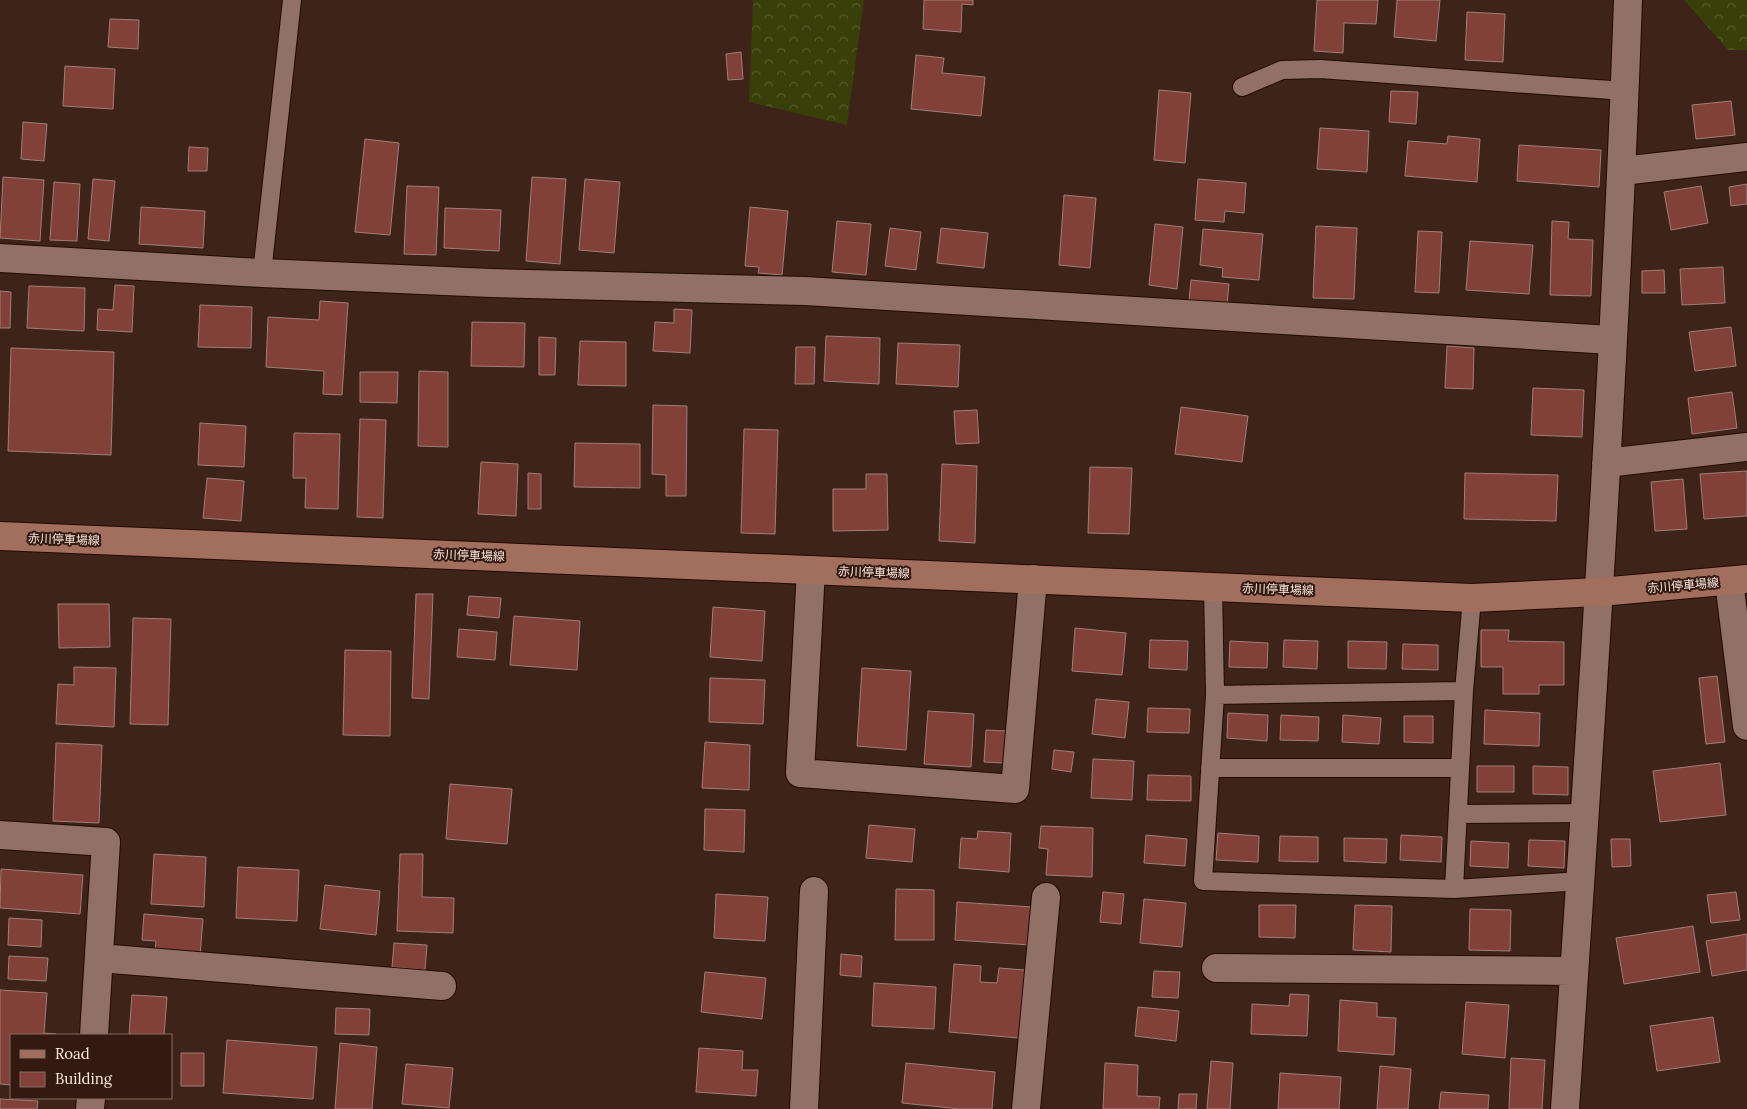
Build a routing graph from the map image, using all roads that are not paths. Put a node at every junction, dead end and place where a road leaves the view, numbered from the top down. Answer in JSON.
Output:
{"nodes":[{"id":1,"x":292,"y":0,"type":"edge"},
{"id":2,"x":1628,"y":0,"type":"edge"},
{"id":3,"x":1242,"y":87,"type":"dead end"},
{"id":4,"x":1625,"y":91,"type":"junction"},
{"id":5,"x":1747,"y":157,"type":"edge"},
{"id":6,"x":1622,"y":171,"type":"junction"},
{"id":7,"x":0,"y":258,"type":"edge"},
{"id":8,"x":262,"y":273,"type":"junction"},
{"id":9,"x":1612,"y":340,"type":"junction"},
{"id":10,"x":1747,"y":447,"type":"edge"},
{"id":11,"x":1606,"y":462,"type":"junction"},
{"id":12,"x":0,"y":536,"type":"edge"},
{"id":13,"x":811,"y":570,"type":"junction"},
{"id":14,"x":1033,"y":579,"type":"junction"},
{"id":15,"x":1738,"y":580,"type":"edge"},
{"id":16,"x":1213,"y":587,"type":"junction"},
{"id":17,"x":1600,"y":592,"type":"junction"},
{"id":18,"x":1472,"y":598,"type":"junction"},
{"id":19,"x":1464,"y":691,"type":"junction"},
{"id":20,"x":1215,"y":695,"type":"junction"},
{"id":21,"x":1747,"y":726,"type":"edge"},
{"id":22,"x":1210,"y":768,"type":"junction"},
{"id":23,"x":1460,"y":768,"type":"junction"},
{"id":24,"x":1586,"y":813,"type":"junction"},
{"id":25,"x":1458,"y":814,"type":"junction"},
{"id":26,"x":0,"y":835,"type":"edge"},
{"id":27,"x":1582,"y":881,"type":"junction"},
{"id":28,"x":1454,"y":889,"type":"junction"},
{"id":29,"x":814,"y":891,"type":"dead end"},
{"id":30,"x":1046,"y":897,"type":"dead end"},
{"id":31,"x":99,"y":958,"type":"junction"},
{"id":32,"x":1216,"y":968,"type":"dead end"},
{"id":33,"x":1574,"y":971,"type":"junction"},
{"id":34,"x":442,"y":986,"type":"dead end"},
{"id":35,"x":94,"y":1034,"type":"edge"},
{"id":36,"x":804,"y":1109,"type":"edge"},
{"id":37,"x":1026,"y":1109,"type":"edge"},
{"id":38,"x":1565,"y":1109,"type":"edge"}],
"edges":[{"from":1,"to":8,"type":"lane"},
{"from":2,"to":4,"type":"street"},
{"from":3,"to":4,"type":"lane"},
{"from":4,"to":6,"type":"street"},
{"from":5,"to":6,"type":"street"},
{"from":6,"to":9,"type":"street"},
{"from":7,"to":8,"type":"street"},
{"from":8,"to":9,"type":"street"},
{"from":9,"to":11,"type":"street"},
{"from":10,"to":11,"type":"street"},
{"from":11,"to":17,"type":"street"},
{"from":12,"to":13,"type":"main road","name":"赤川停車場線"},
{"from":13,"to":14,"type":"main road","name":"赤川停車場線"},
{"from":13,"to":14,"type":"street"},
{"from":14,"to":16,"type":"main road","name":"赤川停車場線"},
{"from":15,"to":17,"type":"main road","name":"赤川停車場線"},
{"from":15,"to":21,"type":"street"},
{"from":16,"to":18,"type":"main road","name":"赤川停車場線"},
{"from":16,"to":20,"type":"lane"},
{"from":17,"to":18,"type":"main road","name":"赤川停車場線"},
{"from":17,"to":24,"type":"street"},
{"from":18,"to":19,"type":"lane"},
{"from":19,"to":20,"type":"lane"},
{"from":19,"to":23,"type":"lane"},
{"from":20,"to":22,"type":"lane"},
{"from":22,"to":23,"type":"lane"},
{"from":22,"to":28,"type":"lane"},
{"from":23,"to":25,"type":"lane"},
{"from":24,"to":25,"type":"lane"},
{"from":24,"to":27,"type":"street"},
{"from":25,"to":28,"type":"lane"},
{"from":26,"to":31,"type":"street"},
{"from":27,"to":28,"type":"lane"},
{"from":27,"to":33,"type":"street"},
{"from":29,"to":36,"type":"street"},
{"from":30,"to":37,"type":"street"},
{"from":31,"to":34,"type":"street"},
{"from":31,"to":35,"type":"street"},
{"from":32,"to":33,"type":"street"},
{"from":33,"to":38,"type":"street"}]}
